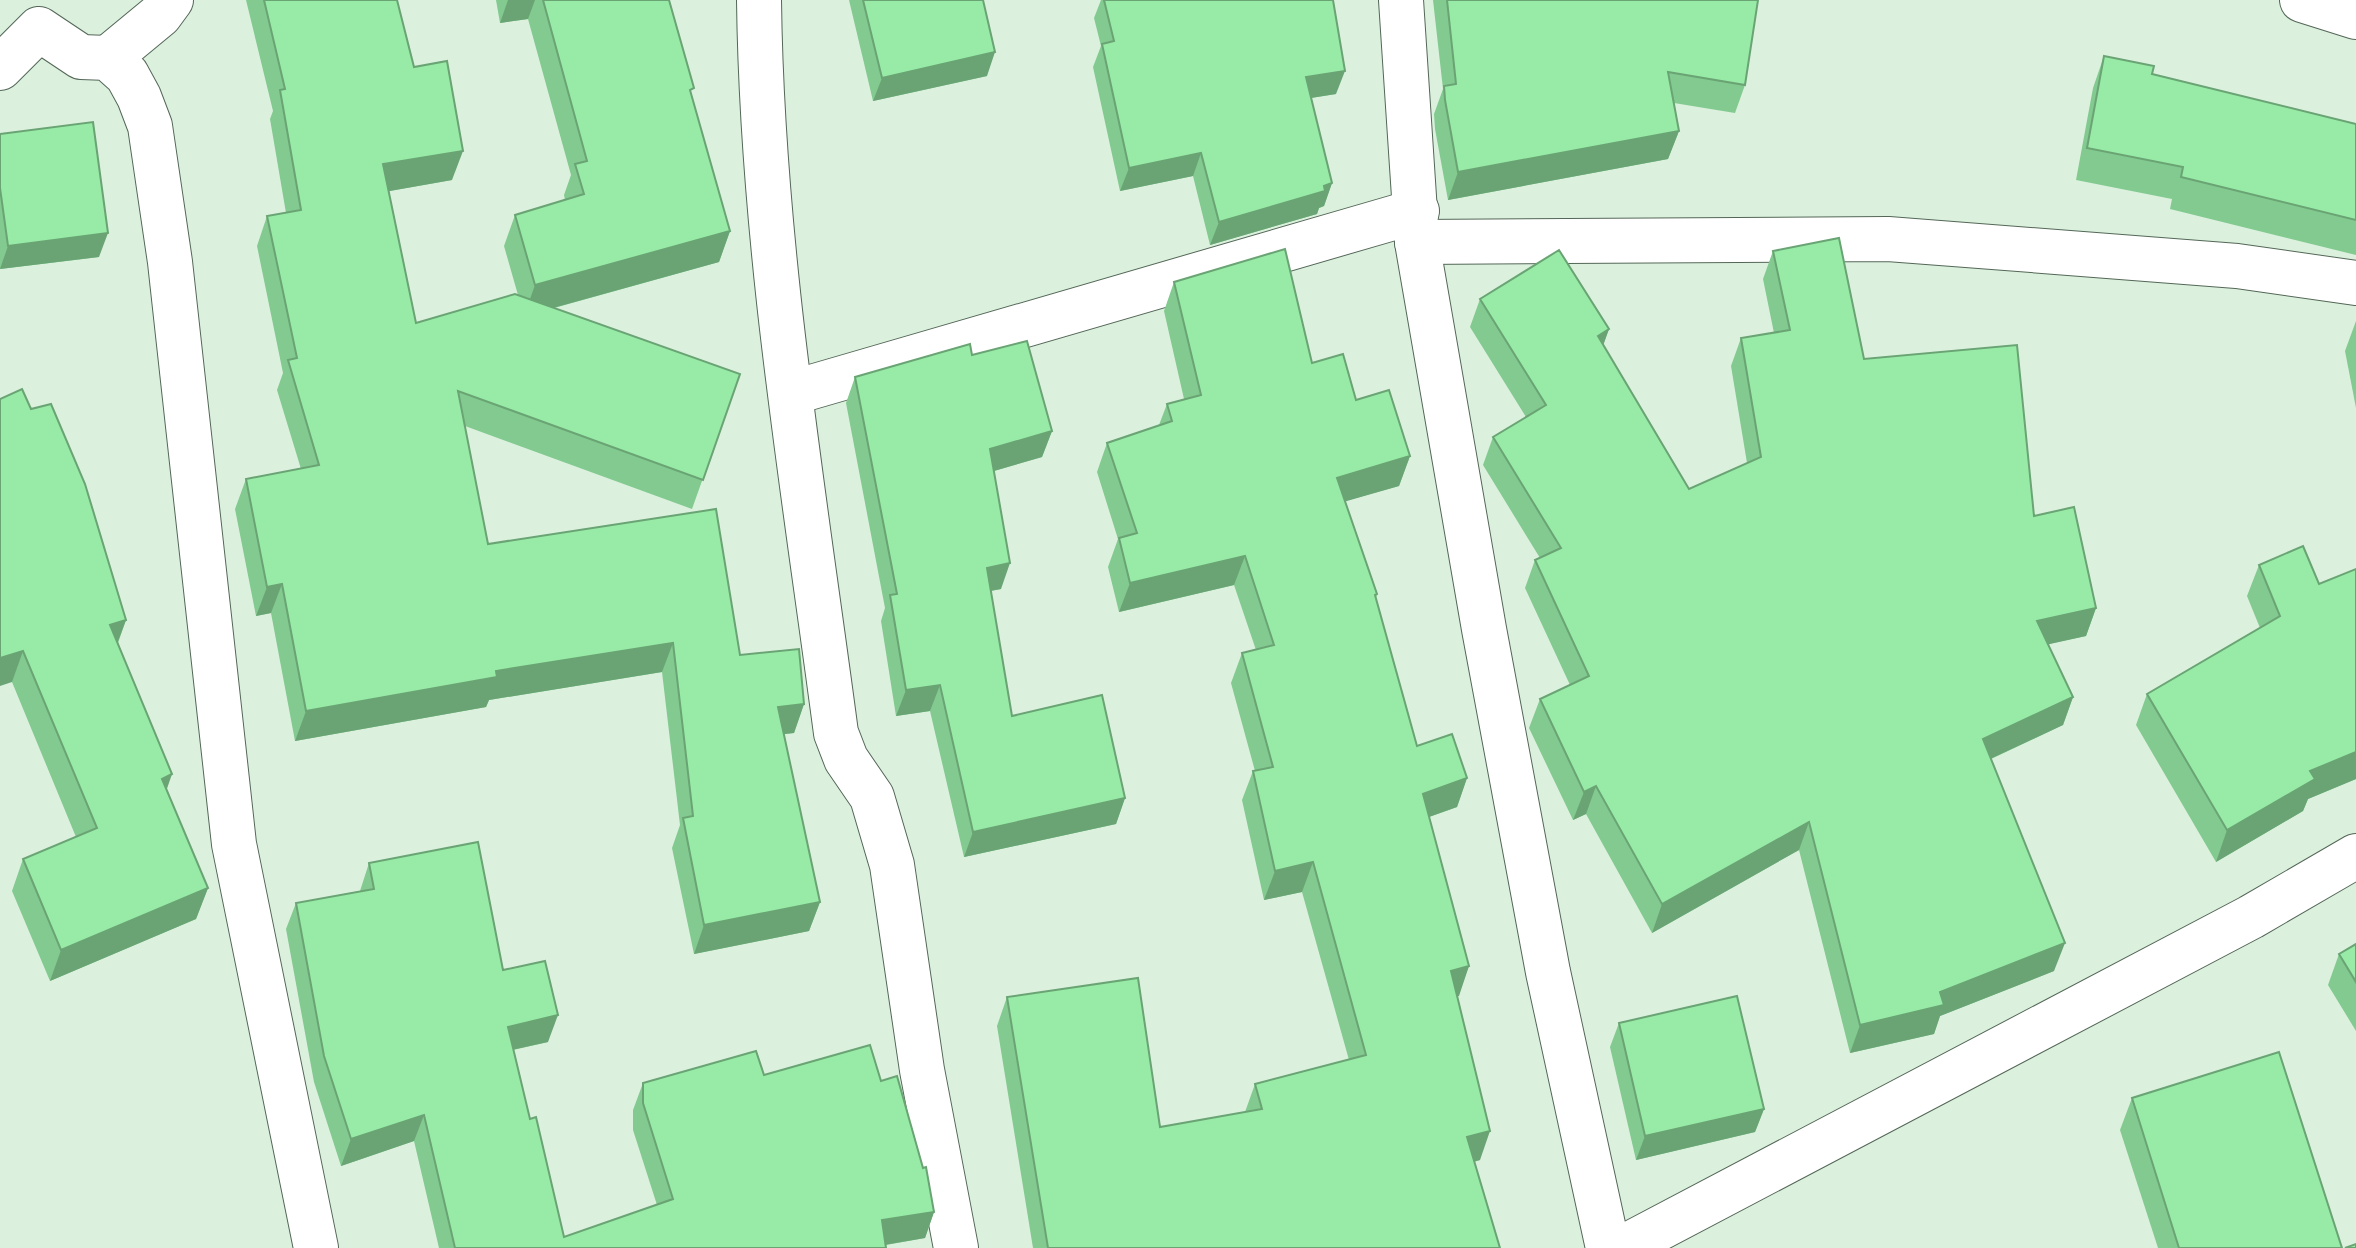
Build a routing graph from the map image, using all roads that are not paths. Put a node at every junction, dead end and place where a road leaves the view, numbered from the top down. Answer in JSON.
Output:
{"nodes":[{"id":1,"x":171,"y":0,"type":"edge"},
{"id":2,"x":759,"y":0,"type":"edge"},
{"id":3,"x":1401,"y":0,"type":"edge"},
{"id":4,"x":2302,"y":0,"type":"edge"},
{"id":5,"x":2356,"y":17,"type":"edge"},
{"id":6,"x":108,"y":58,"type":"junction"},
{"id":7,"x":0,"y":68,"type":"edge"},
{"id":8,"x":1417,"y":227,"type":"junction"},
{"id":9,"x":2356,"y":283,"type":"edge"},
{"id":10,"x":791,"y":393,"type":"junction"},
{"id":11,"x":2356,"y":856,"type":"edge"},
{"id":12,"x":316,"y":1248,"type":"edge"},
{"id":13,"x":956,"y":1248,"type":"edge"},
{"id":14,"x":1608,"y":1248,"type":"edge"},
{"id":15,"x":1622,"y":1248,"type":"edge"}],
"edges":[{"from":1,"to":6,"type":"street"},
{"from":2,"to":10,"type":"street"},
{"from":3,"to":8,"type":"street"},
{"from":4,"to":5,"type":"street"},
{"from":6,"to":7,"type":"street"},
{"from":6,"to":12,"type":"street"},
{"from":8,"to":9,"type":"street"},
{"from":8,"to":10,"type":"street"},
{"from":8,"to":14,"type":"street"},
{"from":10,"to":13,"type":"street"},
{"from":11,"to":15,"type":"street"}]}
